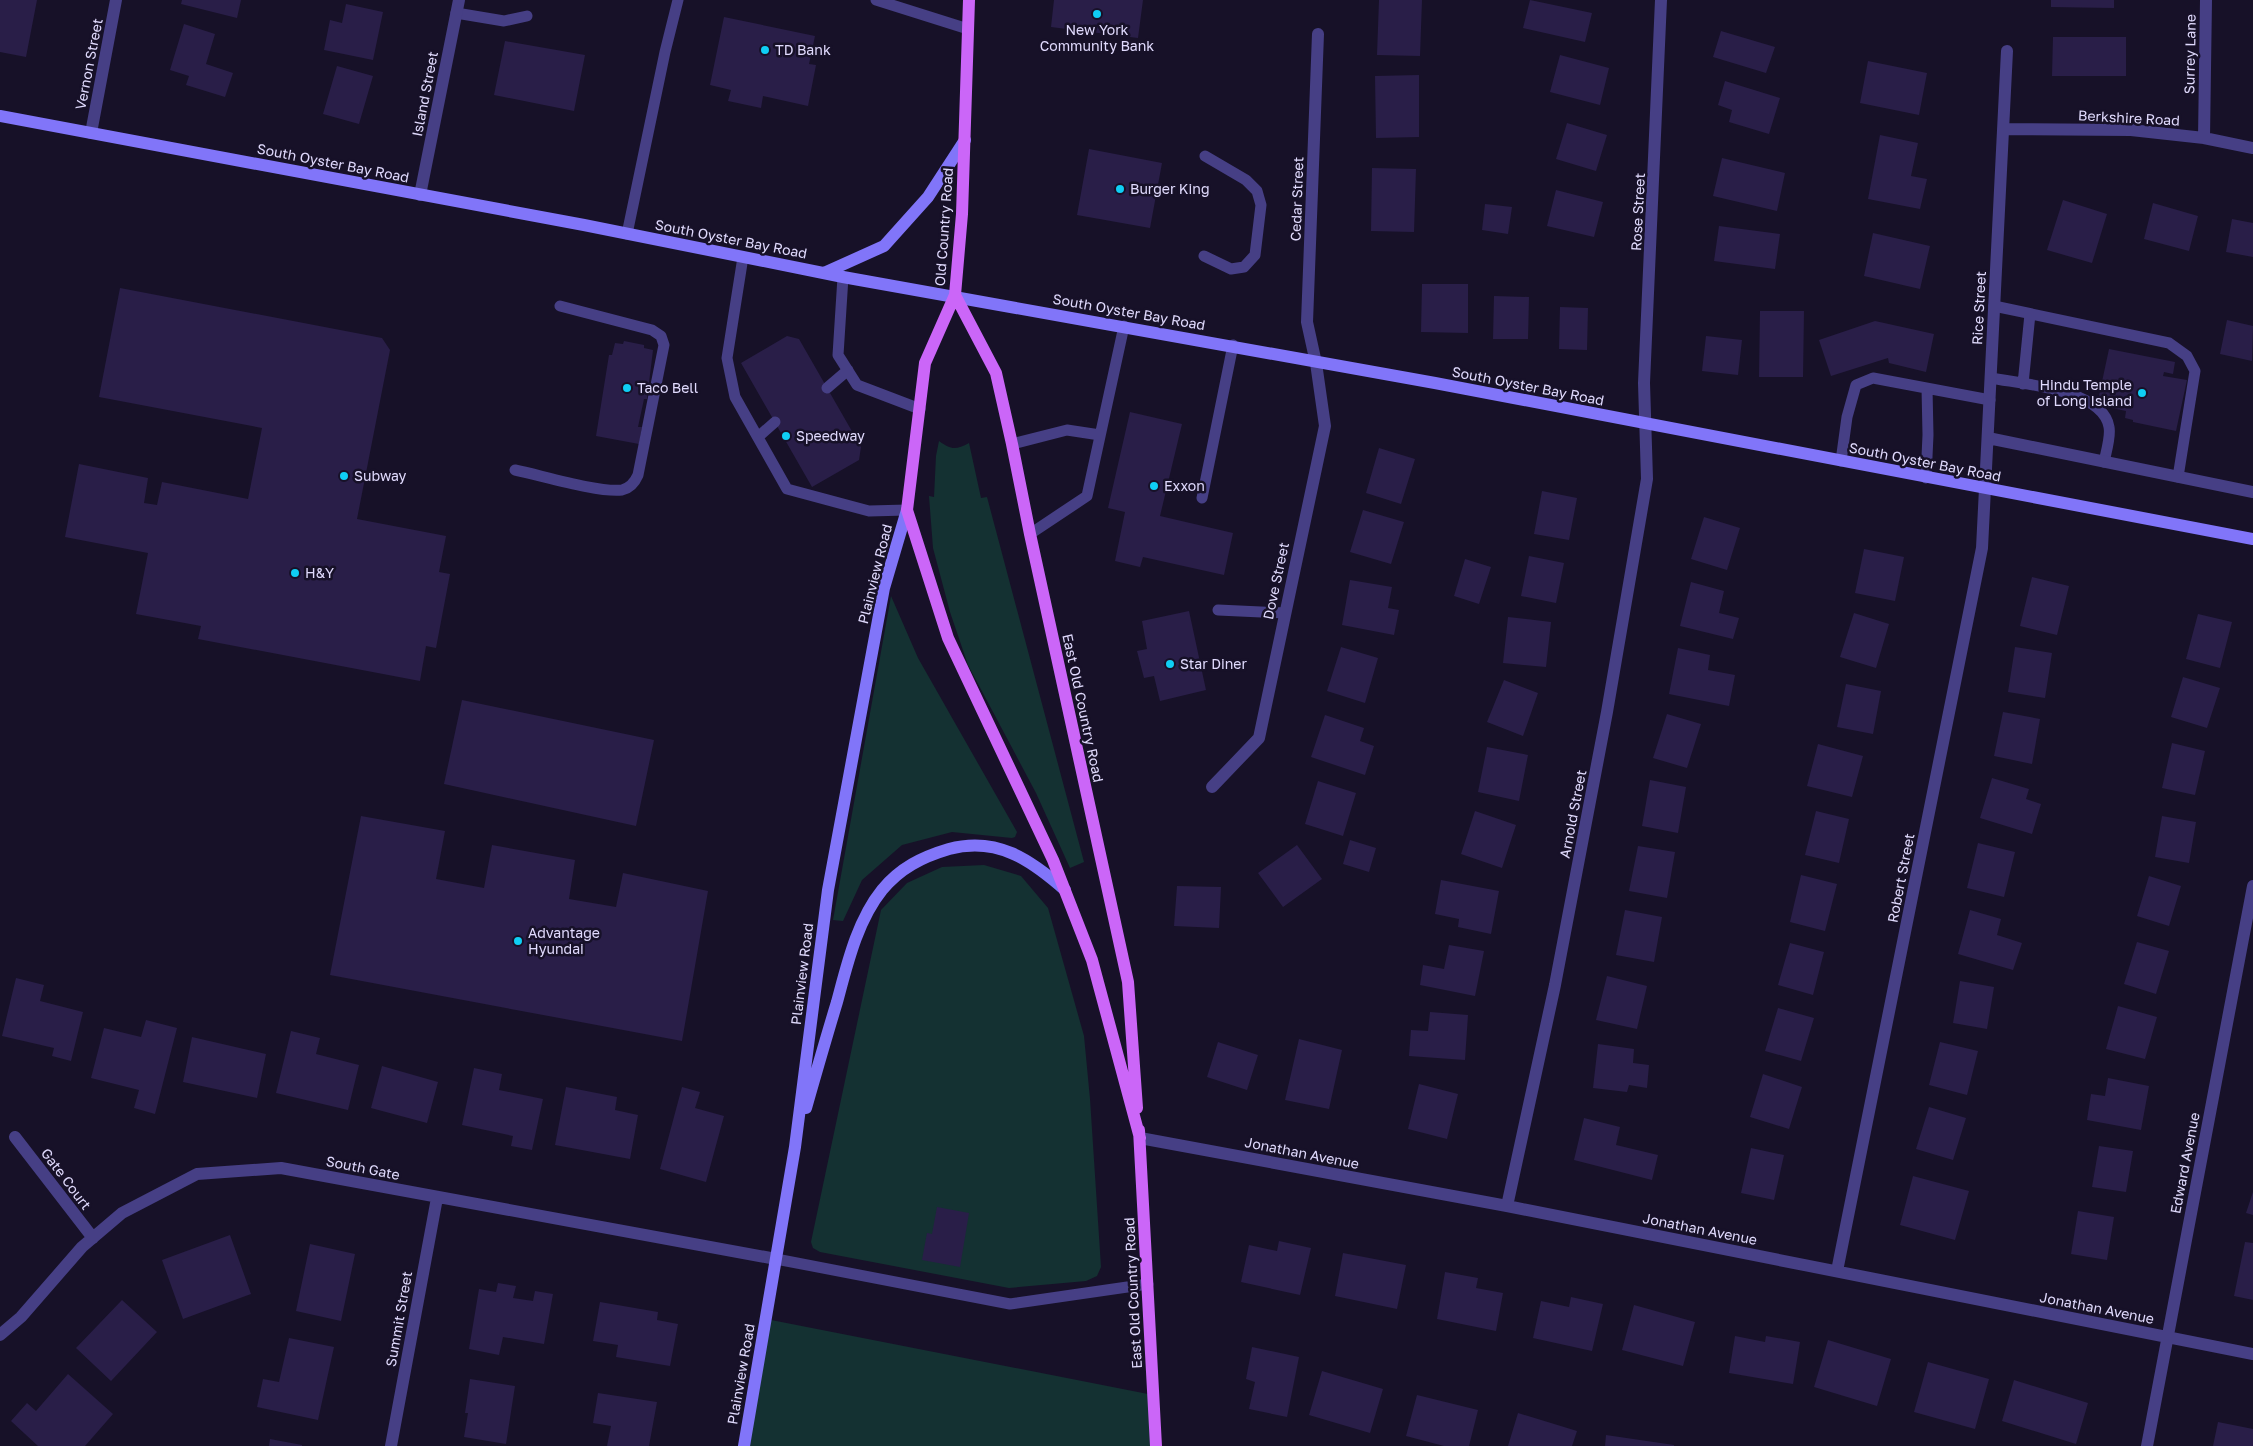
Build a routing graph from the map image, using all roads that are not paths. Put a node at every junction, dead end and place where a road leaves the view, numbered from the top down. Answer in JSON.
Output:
{"nodes":[{"id":1,"x":116,"y":0,"type":"edge"},
{"id":2,"x":678,"y":0,"type":"edge"},
{"id":3,"x":876,"y":0,"type":"edge"},
{"id":4,"x":969,"y":0,"type":"edge"},
{"id":5,"x":1661,"y":0,"type":"edge"},
{"id":6,"x":2206,"y":0,"type":"edge"},
{"id":7,"x":457,"y":6,"type":"edge"},
{"id":8,"x":527,"y":16,"type":"dead end"},
{"id":9,"x":968,"y":29,"type":"junction"},
{"id":10,"x":1318,"y":34,"type":"dead end"},
{"id":11,"x":2007,"y":51,"type":"dead end"},
{"id":12,"x":0,"y":116,"type":"edge"},
{"id":13,"x":2003,"y":129,"type":"junction"},
{"id":14,"x":90,"y":133,"type":"junction"},
{"id":15,"x":2204,"y":138,"type":"junction"},
{"id":16,"x":965,"y":140,"type":"junction"},
{"id":17,"x":2253,"y":148,"type":"edge"},
{"id":18,"x":1205,"y":156,"type":"dead end"},
{"id":19,"x":420,"y":195,"type":"junction"},
{"id":20,"x":627,"y":234,"type":"junction"},
{"id":21,"x":1204,"y":256,"type":"dead end"},
{"id":22,"x":743,"y":257,"type":"junction"},
{"id":23,"x":824,"y":273,"type":"junction"},
{"id":24,"x":843,"y":276,"type":"junction"},
{"id":25,"x":955,"y":295,"type":"junction"},
{"id":26,"x":560,"y":306,"type":"dead end"},
{"id":27,"x":1994,"y":306,"type":"junction"},
{"id":28,"x":2030,"y":314,"type":"junction"},
{"id":29,"x":1124,"y":326,"type":"junction"},
{"id":30,"x":1232,"y":345,"type":"junction"},
{"id":31,"x":1316,"y":363,"type":"junction"},
{"id":32,"x":848,"y":370,"type":"junction"},
{"id":33,"x":1991,"y":378,"type":"junction"},
{"id":34,"x":2023,"y":384,"type":"junction"},
{"id":35,"x":827,"y":388,"type":"dead end"},
{"id":36,"x":1927,"y":388,"type":"junction"},
{"id":37,"x":1990,"y":400,"type":"junction"},
{"id":38,"x":920,"y":408,"type":"junction"},
{"id":39,"x":775,"y":422,"type":"dead end"},
{"id":40,"x":1646,"y":425,"type":"junction"},
{"id":41,"x":1100,"y":435,"type":"junction"},
{"id":42,"x":758,"y":437,"type":"junction"},
{"id":43,"x":1988,"y":438,"type":"junction"},
{"id":44,"x":1012,"y":444,"type":"junction"},
{"id":45,"x":1841,"y":461,"type":"junction"},
{"id":46,"x":2104,"y":462,"type":"junction"},
{"id":47,"x":514,"y":470,"type":"dead end"},
{"id":48,"x":2178,"y":477,"type":"junction"},
{"id":49,"x":1926,"y":478,"type":"junction"},
{"id":50,"x":1986,"y":489,"type":"junction"},
{"id":51,"x":2253,"y":492,"type":"edge"},
{"id":52,"x":1202,"y":498,"type":"dead end"},
{"id":53,"x":907,"y":510,"type":"junction"},
{"id":54,"x":1030,"y":534,"type":"junction"},
{"id":55,"x":2253,"y":539,"type":"edge"},
{"id":56,"x":1218,"y":610,"type":"dead end"},
{"id":57,"x":1285,"y":613,"type":"junction"},
{"id":58,"x":1212,"y":787,"type":"dead end"},
{"id":59,"x":2253,"y":886,"type":"edge"},
{"id":60,"x":1065,"y":890,"type":"junction"},
{"id":61,"x":15,"y":1137,"type":"dead end"},
{"id":62,"x":1140,"y":1138,"type":"junction"},
{"id":63,"x":794,"y":1147,"type":"junction"},
{"id":64,"x":437,"y":1198,"type":"junction"},
{"id":65,"x":1507,"y":1206,"type":"junction"},
{"id":66,"x":93,"y":1238,"type":"junction"},
{"id":67,"x":776,"y":1259,"type":"junction"},
{"id":68,"x":1837,"y":1272,"type":"junction"},
{"id":69,"x":1148,"y":1284,"type":"junction"},
{"id":70,"x":0,"y":1335,"type":"edge"},
{"id":71,"x":2168,"y":1337,"type":"junction"},
{"id":72,"x":2253,"y":1354,"type":"edge"},
{"id":73,"x":391,"y":1446,"type":"edge"},
{"id":74,"x":744,"y":1446,"type":"edge"},
{"id":75,"x":1156,"y":1446,"type":"edge"},
{"id":76,"x":2147,"y":1446,"type":"edge"}],
"edges":[{"from":1,"to":14,"type":"street","name":"Vernon Street"},
{"from":2,"to":20,"type":"lane"},
{"from":3,"to":9,"type":"lane"},
{"from":4,"to":9,"type":"main road","name":"Old Country Road"},
{"from":5,"to":40,"type":"street","name":"Rose Street"},
{"from":6,"to":15,"type":"street","name":"Surrey Lane"},
{"from":7,"to":8,"type":"lane"},
{"from":7,"to":19,"type":"street","name":"Island Street"},
{"from":9,"to":16,"type":"main road","name":"Old Country Road"},
{"from":10,"to":31,"type":"street","name":"Cedar Street"},
{"from":11,"to":13,"type":"street","name":"Rice Street"},
{"from":12,"to":14,"type":"main road","name":"South Oyster Bay Road"},
{"from":13,"to":15,"type":"street","name":"Berkshire Road"},
{"from":13,"to":27,"type":"street","name":"Rice Street"},
{"from":14,"to":19,"type":"main road","name":"South Oyster Bay Road"},
{"from":15,"to":17,"type":"street","name":"Berkshire Road"},
{"from":16,"to":23,"type":"main road"},
{"from":16,"to":25,"type":"main road","name":"Old Country Road"},
{"from":18,"to":21,"type":"lane"},
{"from":19,"to":20,"type":"main road","name":"South Oyster Bay Road"},
{"from":20,"to":22,"type":"main road","name":"South Oyster Bay Road"},
{"from":22,"to":23,"type":"main road","name":"South Oyster Bay Road"},
{"from":22,"to":42,"type":"lane"},
{"from":23,"to":24,"type":"main road","name":"South Oyster Bay Road"},
{"from":24,"to":25,"type":"main road","name":"South Oyster Bay Road"},
{"from":24,"to":32,"type":"lane"},
{"from":25,"to":29,"type":"main road","name":"South Oyster Bay Road"},
{"from":25,"to":38,"type":"main road","name":"Old Country Road"},
{"from":25,"to":44,"type":"main road","name":"East Old Country Road"},
{"from":26,"to":47,"type":"lane"},
{"from":27,"to":28,"type":"lane"},
{"from":27,"to":33,"type":"street","name":"Rice Street"},
{"from":28,"to":34,"type":"lane"},
{"from":28,"to":48,"type":"lane"},
{"from":29,"to":30,"type":"main road","name":"South Oyster Bay Road"},
{"from":29,"to":41,"type":"lane"},
{"from":30,"to":31,"type":"main road","name":"South Oyster Bay Road"},
{"from":30,"to":52,"type":"lane"},
{"from":31,"to":40,"type":"main road","name":"South Oyster Bay Road"},
{"from":31,"to":57,"type":"street","name":"Dove Street"},
{"from":32,"to":35,"type":"lane"},
{"from":32,"to":38,"type":"lane"},
{"from":33,"to":34,"type":"lane"},
{"from":33,"to":37,"type":"street","name":"Rice Street"},
{"from":34,"to":46,"type":"lane"},
{"from":36,"to":37,"type":"lane"},
{"from":36,"to":45,"type":"lane"},
{"from":36,"to":49,"type":"lane"},
{"from":37,"to":43,"type":"street","name":"Rice Street"},
{"from":38,"to":53,"type":"main road","name":"Old Country Road"},
{"from":39,"to":42,"type":"lane"},
{"from":40,"to":45,"type":"main road","name":"South Oyster Bay Road"},
{"from":40,"to":65,"type":"street","name":"Arnold Street"},
{"from":41,"to":44,"type":"lane"},
{"from":41,"to":54,"type":"lane"},
{"from":42,"to":53,"type":"lane"},
{"from":43,"to":46,"type":"street"},
{"from":43,"to":50,"type":"street","name":"Rice Street"},
{"from":44,"to":54,"type":"main road","name":"East Old Country Road"},
{"from":45,"to":49,"type":"main road","name":"South Oyster Bay Road"},
{"from":46,"to":48,"type":"street"},
{"from":48,"to":51,"type":"street"},
{"from":49,"to":50,"type":"main road","name":"South Oyster Bay Road"},
{"from":50,"to":55,"type":"main road","name":"South Oyster Bay Road"},
{"from":50,"to":68,"type":"street","name":"Robert Street"},
{"from":53,"to":60,"type":"main road","name":"East Old Country Road"},
{"from":53,"to":63,"type":"main road","name":"Plainview Road"},
{"from":54,"to":62,"type":"main road","name":"East Old Country Road"},
{"from":56,"to":57,"type":"lane"},
{"from":57,"to":58,"type":"street","name":"Dove Street"},
{"from":59,"to":71,"type":"street","name":"Edward Avenue"},
{"from":60,"to":62,"type":"main road","name":"East Old Country Road"},
{"from":60,"to":63,"type":"main road"},
{"from":61,"to":66,"type":"street","name":"Gate Court"},
{"from":62,"to":65,"type":"street","name":"Jonathan Avenue"},
{"from":62,"to":69,"type":"main road","name":"East Old Country Road"},
{"from":63,"to":67,"type":"main road","name":"Plainview Road"},
{"from":64,"to":66,"type":"street","name":"South Gate"},
{"from":64,"to":67,"type":"street","name":"South Gate"},
{"from":64,"to":73,"type":"street","name":"Summit Street"},
{"from":65,"to":68,"type":"street","name":"Jonathan Avenue"},
{"from":66,"to":70,"type":"street","name":"South Gate"},
{"from":67,"to":69,"type":"lane"},
{"from":67,"to":74,"type":"main road","name":"Plainview Road"},
{"from":68,"to":71,"type":"street","name":"Jonathan Avenue"},
{"from":69,"to":75,"type":"main road","name":"East Old Country Road"},
{"from":71,"to":72,"type":"street","name":"Jonathan Avenue"},
{"from":71,"to":76,"type":"street","name":"Edward Avenue"}]}
